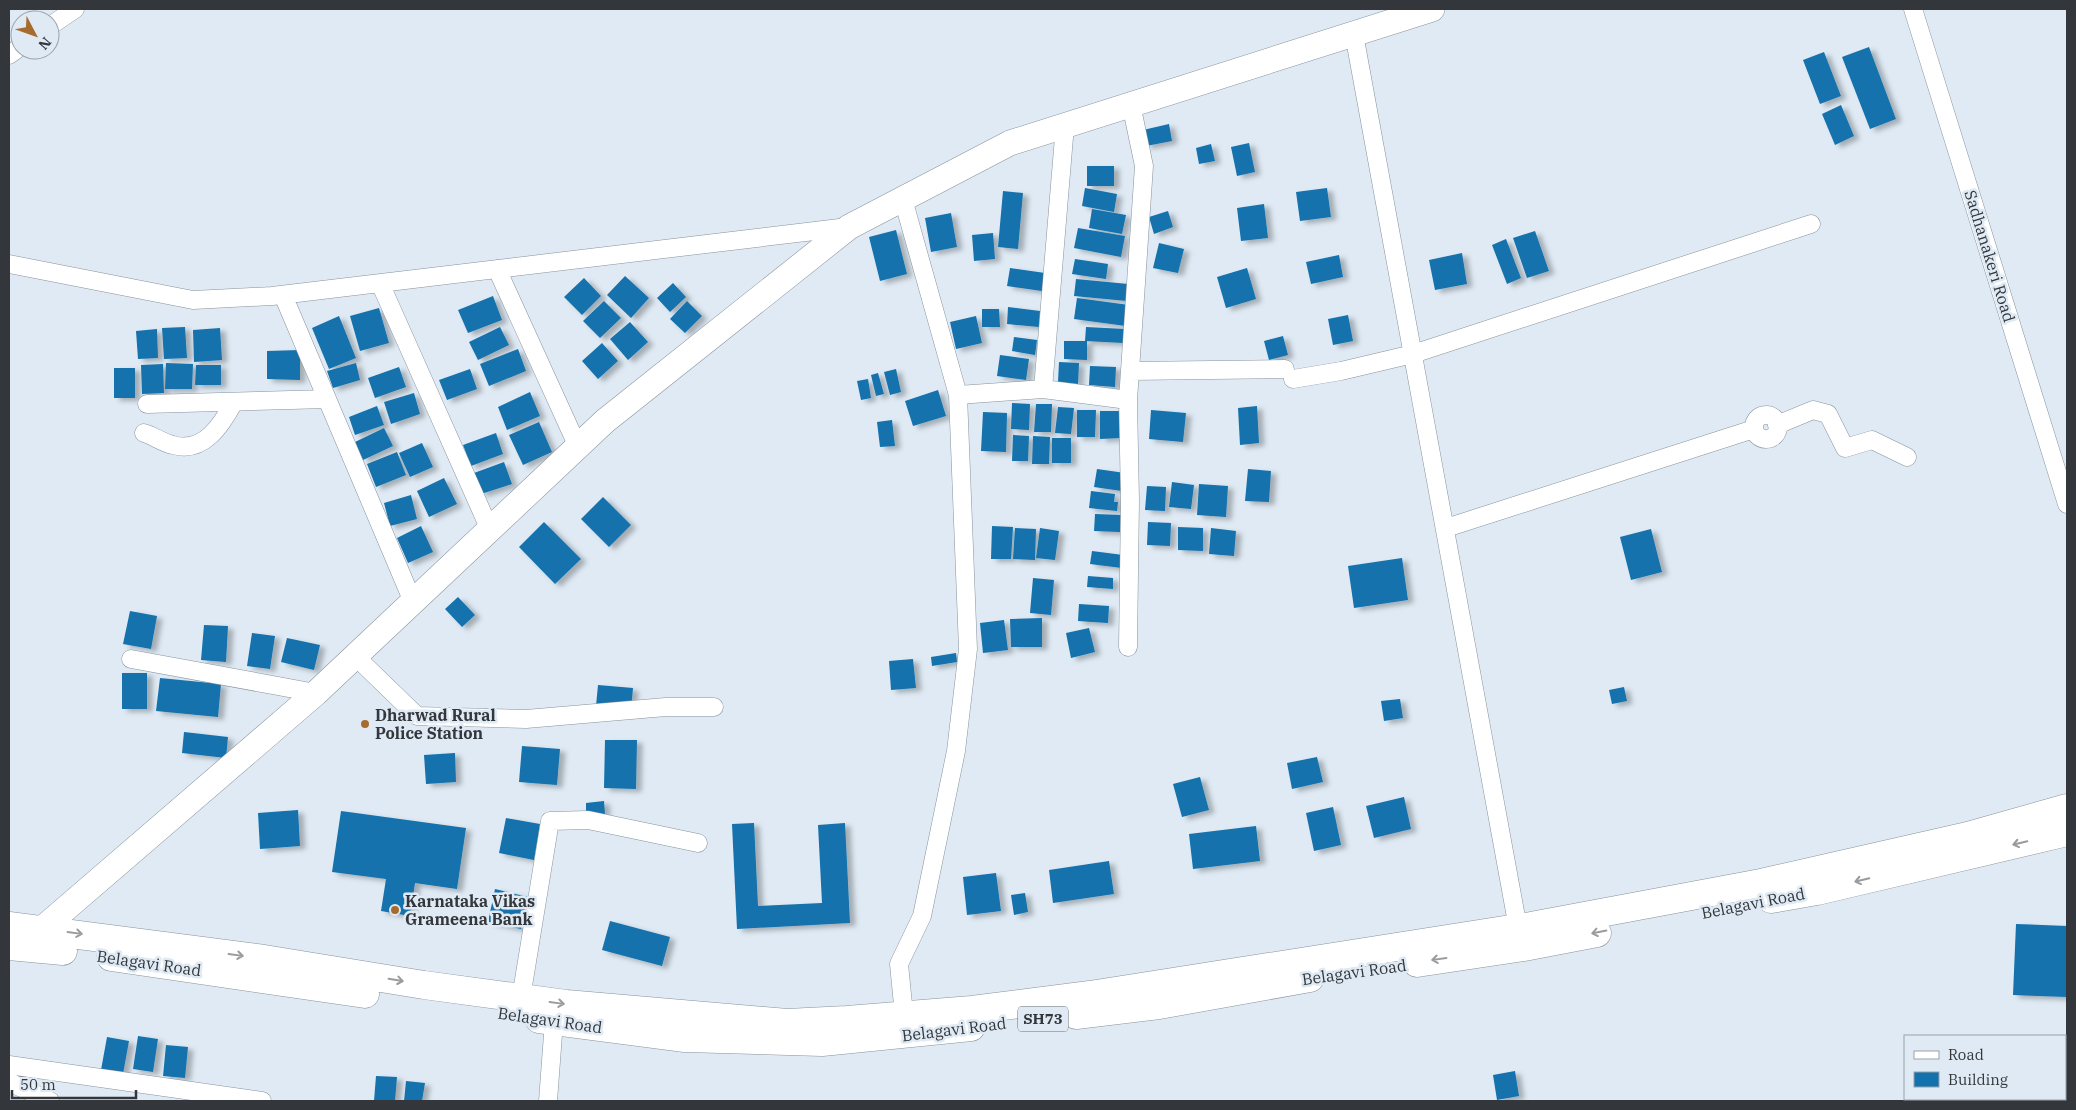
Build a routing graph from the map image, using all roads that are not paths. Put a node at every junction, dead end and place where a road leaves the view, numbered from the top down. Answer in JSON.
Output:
{"nodes":[{"id":1,"x":75,"y":9,"type":"edge"},
{"id":2,"x":1432,"y":9,"type":"edge"},
{"id":3,"x":1913,"y":9,"type":"edge"},
{"id":4,"x":60,"y":19,"type":"edge"},
{"id":5,"x":1354,"y":34,"type":"junction"},
{"id":6,"x":1131,"y":104,"type":"junction"},
{"id":7,"x":1065,"y":125,"type":"junction"},
{"id":8,"x":903,"y":199,"type":"junction"},
{"id":9,"x":1811,"y":224,"type":"dead end"},
{"id":10,"x":849,"y":227,"type":"junction"},
{"id":11,"x":9,"y":264,"type":"edge"},
{"id":12,"x":497,"y":269,"type":"junction"},
{"id":13,"x":380,"y":283,"type":"junction"},
{"id":14,"x":282,"y":295,"type":"junction"},
{"id":15,"x":1413,"y":354,"type":"junction"},
{"id":16,"x":1130,"y":371,"type":"junction"},
{"id":17,"x":1043,"y":389,"type":"junction"},
{"id":18,"x":958,"y":395,"type":"junction"},
{"id":19,"x":327,"y":399,"type":"junction"},
{"id":20,"x":1128,"y":400,"type":"junction"},
{"id":21,"x":234,"y":402,"type":"junction"},
{"id":22,"x":147,"y":404,"type":"dead end"},
{"id":23,"x":144,"y":433,"type":"dead end"},
{"id":24,"x":578,"y":446,"type":"junction"},
{"id":25,"x":1907,"y":457,"type":"dead end"},
{"id":26,"x":2067,"y":504,"type":"edge"},
{"id":27,"x":1446,"y":528,"type":"junction"},
{"id":28,"x":490,"y":530,"type":"junction"},
{"id":29,"x":413,"y":602,"type":"junction"},
{"id":30,"x":1128,"y":647,"type":"dead end"},
{"id":31,"x":356,"y":656,"type":"junction"},
{"id":32,"x":132,"y":659,"type":"dead end"},
{"id":33,"x":316,"y":693,"type":"junction"},
{"id":34,"x":714,"y":707,"type":"dead end"},
{"id":35,"x":2067,"y":808,"type":"edge"},
{"id":36,"x":2067,"y":832,"type":"edge"},
{"id":37,"x":698,"y":843,"type":"dead end"},
{"id":38,"x":9,"y":926,"type":"edge"},
{"id":39,"x":1518,"y":928,"type":"junction"},
{"id":40,"x":42,"y":929,"type":"junction"},
{"id":41,"x":9,"y":946,"type":"edge"},
{"id":42,"x":521,"y":998,"type":"junction"},
{"id":43,"x":904,"y":1015,"type":"junction"},
{"id":44,"x":554,"y":1021,"type":"junction"},
{"id":45,"x":9,"y":1065,"type":"edge"},
{"id":46,"x":9,"y":1082,"type":"edge"},
{"id":47,"x":50,"y":1101,"type":"edge"},
{"id":48,"x":262,"y":1101,"type":"edge"},
{"id":49,"x":548,"y":1101,"type":"edge"}],
"edges":[{"from":1,"to":4,"type":"street"},
{"from":2,"to":5,"type":"main road"},
{"from":3,"to":26,"type":"street","name":"Sadhanakeri Road"},
{"from":5,"to":6,"type":"main road"},
{"from":5,"to":15,"type":"street"},
{"from":6,"to":7,"type":"main road"},
{"from":6,"to":16,"type":"street"},
{"from":7,"to":8,"type":"main road"},
{"from":7,"to":17,"type":"street"},
{"from":8,"to":10,"type":"main road"},
{"from":8,"to":18,"type":"street"},
{"from":9,"to":15,"type":"street"},
{"from":10,"to":12,"type":"street"},
{"from":10,"to":24,"type":"main road"},
{"from":11,"to":14,"type":"street"},
{"from":12,"to":13,"type":"street"},
{"from":12,"to":24,"type":"street"},
{"from":13,"to":14,"type":"street"},
{"from":13,"to":28,"type":"street"},
{"from":14,"to":19,"type":"street"},
{"from":15,"to":16,"type":"street"},
{"from":15,"to":27,"type":"street"},
{"from":16,"to":20,"type":"street"},
{"from":17,"to":18,"type":"street"},
{"from":17,"to":20,"type":"street"},
{"from":18,"to":43,"type":"street"},
{"from":19,"to":21,"type":"street"},
{"from":19,"to":29,"type":"street"},
{"from":20,"to":30,"type":"street"},
{"from":21,"to":22,"type":"street"},
{"from":21,"to":23,"type":"street"},
{"from":24,"to":28,"type":"main road"},
{"from":25,"to":27,"type":"street"},
{"from":27,"to":39,"type":"street"},
{"from":28,"to":29,"type":"main road"},
{"from":29,"to":31,"type":"main road"},
{"from":31,"to":33,"type":"main road"},
{"from":31,"to":34,"type":"street"},
{"from":32,"to":33,"type":"street"},
{"from":33,"to":40,"type":"main road"},
{"from":35,"to":39,"type":"main road"},
{"from":36,"to":44,"type":"main road","name":"Belagavi Road","number":"SH73","one_way":true},
{"from":37,"to":42,"type":"street"},
{"from":38,"to":40,"type":"main road"},
{"from":39,"to":43,"type":"main road"},
{"from":40,"to":42,"type":"main road","one_way":true},
{"from":41,"to":44,"type":"main road","name":"Belagavi Road","number":"SH73"},
{"from":42,"to":43,"type":"main road","one_way":true},
{"from":44,"to":49,"type":"street"},
{"from":45,"to":48,"type":"street"},
{"from":46,"to":47,"type":"street"}]}
